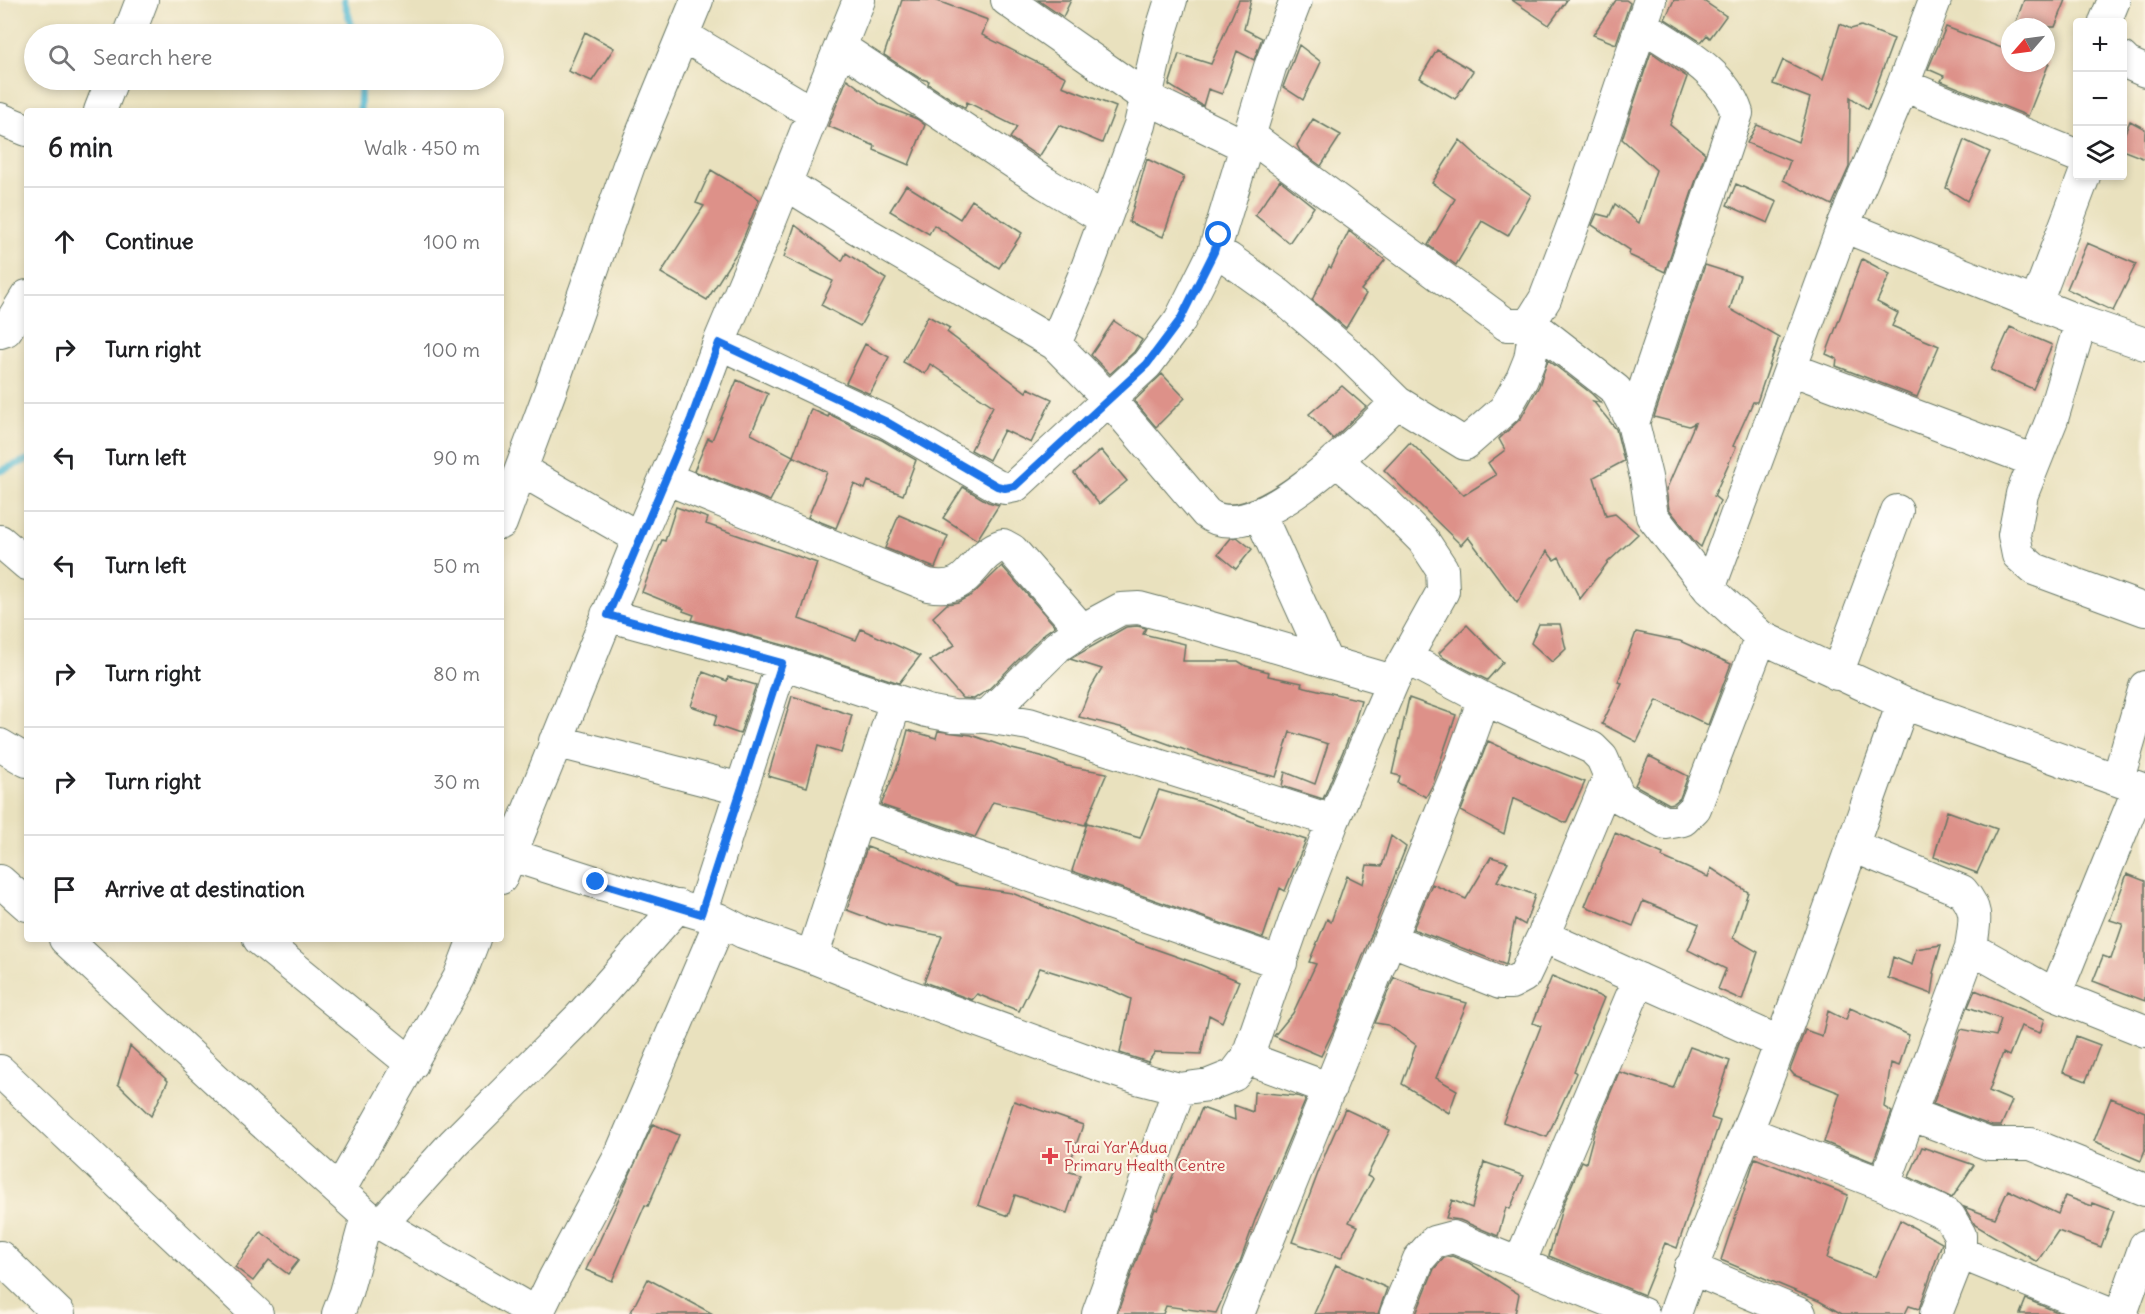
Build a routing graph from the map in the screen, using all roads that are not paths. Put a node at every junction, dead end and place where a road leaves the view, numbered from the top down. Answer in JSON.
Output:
{"nodes":[{"id":1,"x":142,"y":0,"type":"edge"},
{"id":2,"x":697,"y":0,"type":"edge"},
{"id":3,"x":1171,"y":0,"type":"edge"},
{"id":4,"x":1296,"y":0,"type":"edge"},
{"id":5,"x":1935,"y":0,"type":"edge"},
{"id":6,"x":2114,"y":0,"type":"edge"},
{"id":7,"x":1011,"y":1,"type":"edge"},
{"id":8,"x":851,"y":3,"type":"edge"},
{"id":9,"x":1646,"y":13,"type":"edge"},
{"id":10,"x":2107,"y":18,"type":"edge"},
{"id":11,"x":133,"y":24,"type":"edge"},
{"id":12,"x":684,"y":36,"type":"junction"},
{"id":13,"x":840,"y":47,"type":"junction"},
{"id":14,"x":1903,"y":85,"type":"junction"},
{"id":15,"x":108,"y":90,"type":"edge"},
{"id":16,"x":1147,"y":98,"type":"junction"},
{"id":17,"x":101,"y":108,"type":"edge"},
{"id":18,"x":813,"y":113,"type":"junction"},
{"id":19,"x":0,"y":119,"type":"edge"},
{"id":20,"x":24,"y":129,"type":"edge"},
{"id":21,"x":1248,"y":141,"type":"junction"},
{"id":22,"x":2073,"y":154,"type":"edge"},
{"id":23,"x":2083,"y":180,"type":"edge"},
{"id":24,"x":785,"y":183,"type":"junction"},
{"id":25,"x":1105,"y":219,"type":"junction"},
{"id":26,"x":1843,"y":226,"type":"junction"},
{"id":27,"x":1214,"y":252,"type":"junction"},
{"id":28,"x":24,"y":301,"type":"edge"},
{"id":29,"x":2036,"y":303,"type":"junction"},
{"id":30,"x":2081,"y":322,"type":"junction"},
{"id":31,"x":1530,"y":323,"type":"junction"},
{"id":32,"x":0,"y":332,"type":"edge"},
{"id":33,"x":719,"y":343,"type":"junction"},
{"id":34,"x":1055,"y":344,"type":"junction"},
{"id":35,"x":2145,"y":344,"type":"edge"},
{"id":36,"x":1791,"y":369,"type":"junction"},
{"id":37,"x":1109,"y":399,"type":"junction"},
{"id":38,"x":1397,"y":402,"type":"junction"},
{"id":39,"x":1633,"y":423,"type":"junction"},
{"id":40,"x":1336,"y":460,"type":"junction"},
{"id":41,"x":2035,"y":460,"type":"junction"},
{"id":42,"x":521,"y":470,"type":"junction"},
{"id":43,"x":665,"y":478,"type":"junction"},
{"id":44,"x":1897,"y":511,"type":"dead end"},
{"id":45,"x":1258,"y":513,"type":"junction"},
{"id":46,"x":504,"y":515,"type":"edge"},
{"id":47,"x":639,"y":538,"type":"junction"},
{"id":48,"x":0,"y":541,"type":"edge"},
{"id":49,"x":24,"y":561,"type":"edge"},
{"id":50,"x":1709,"y":589,"type":"junction"},
{"id":51,"x":2145,"y":610,"type":"edge"},
{"id":52,"x":608,"y":615,"type":"junction"},
{"id":53,"x":1082,"y":630,"type":"junction"},
{"id":54,"x":1761,"y":637,"type":"junction"},
{"id":55,"x":1326,"y":661,"type":"junction"},
{"id":56,"x":782,"y":663,"type":"junction"},
{"id":57,"x":1400,"y":669,"type":"junction"},
{"id":58,"x":1837,"y":674,"type":"junction"},
{"id":59,"x":2145,"y":687,"type":"edge"},
{"id":60,"x":1484,"y":699,"type":"junction"},
{"id":61,"x":896,"y":701,"type":"junction"},
{"id":62,"x":1903,"y":703,"type":"junction"},
{"id":63,"x":986,"y":717,"type":"junction"},
{"id":64,"x":555,"y":741,"type":"junction"},
{"id":65,"x":0,"y":745,"type":"edge"},
{"id":66,"x":24,"y":759,"type":"edge"},
{"id":67,"x":1610,"y":778,"type":"junction"},
{"id":68,"x":2134,"y":786,"type":"edge"},
{"id":69,"x":741,"y":789,"type":"junction"},
{"id":70,"x":859,"y":816,"type":"junction"},
{"id":71,"x":1333,"y":821,"type":"junction"},
{"id":72,"x":1853,"y":846,"type":"junction"},
{"id":73,"x":506,"y":866,"type":"edge"},
{"id":74,"x":0,"y":881,"type":"edge"},
{"id":75,"x":24,"y":902,"type":"edge"},
{"id":76,"x":699,"y":913,"type":"junction"},
{"id":77,"x":1543,"y":936,"type":"junction"},
{"id":78,"x":1389,"y":939,"type":"junction"},
{"id":79,"x":68,"y":942,"type":"edge"},
{"id":80,"x":263,"y":942,"type":"edge"},
{"id":81,"x":473,"y":942,"type":"edge"},
{"id":82,"x":1971,"y":948,"type":"junction"},
{"id":83,"x":812,"y":957,"type":"junction"},
{"id":84,"x":1281,"y":963,"type":"junction"},
{"id":85,"x":1639,"y":979,"type":"junction"},
{"id":86,"x":2055,"y":995,"type":"junction"},
{"id":87,"x":2145,"y":1031,"type":"edge"},
{"id":88,"x":1780,"y":1043,"type":"junction"},
{"id":89,"x":1247,"y":1058,"type":"junction"},
{"id":90,"x":412,"y":1064,"type":"junction"},
{"id":91,"x":0,"y":1071,"type":"edge"},
{"id":92,"x":1179,"y":1089,"type":"junction"},
{"id":93,"x":1330,"y":1089,"type":"junction"},
{"id":94,"x":1910,"y":1114,"type":"junction"},
{"id":95,"x":1747,"y":1132,"type":"junction"},
{"id":96,"x":1884,"y":1185,"type":"junction"},
{"id":97,"x":2145,"y":1190,"type":"edge"},
{"id":98,"x":339,"y":1191,"type":"junction"},
{"id":99,"x":374,"y":1220,"type":"junction"},
{"id":100,"x":2145,"y":1246,"type":"edge"},
{"id":101,"x":1960,"y":1252,"type":"junction"},
{"id":102,"x":0,"y":1257,"type":"edge"},
{"id":103,"x":1519,"y":1264,"type":"junction"},
{"id":104,"x":1690,"y":1268,"type":"junction"},
{"id":105,"x":59,"y":1314,"type":"edge"},
{"id":106,"x":258,"y":1314,"type":"edge"},
{"id":107,"x":338,"y":1314,"type":"edge"},
{"id":108,"x":537,"y":1314,"type":"edge"},
{"id":109,"x":1098,"y":1314,"type":"edge"},
{"id":110,"x":1238,"y":1314,"type":"edge"},
{"id":111,"x":1396,"y":1314,"type":"edge"},
{"id":112,"x":1643,"y":1314,"type":"edge"},
{"id":113,"x":1675,"y":1314,"type":"edge"},
{"id":114,"x":1800,"y":1314,"type":"edge"},
{"id":115,"x":1936,"y":1314,"type":"edge"},
{"id":116,"x":2110,"y":1314,"type":"edge"},
{"id":117,"x":2121,"y":1314,"type":"edge"}],
"edges":[{"from":1,"to":11,"type":"street"},
{"from":2,"to":12,"type":"street"},
{"from":3,"to":16,"type":"street"},
{"from":4,"to":21,"type":"street"},
{"from":5,"to":14,"type":"street"},
{"from":6,"to":10,"type":"street"},
{"from":7,"to":16,"type":"street"},
{"from":8,"to":13,"type":"street"},
{"from":9,"to":31,"type":"street"},
{"from":9,"to":39,"type":"street"},
{"from":12,"to":18,"type":"street"},
{"from":12,"to":42,"type":"street"},
{"from":13,"to":18,"type":"street"},
{"from":13,"to":25,"type":"street"},
{"from":14,"to":22,"type":"street"},
{"from":14,"to":26,"type":"street"},
{"from":15,"to":17,"type":"street"},
{"from":16,"to":21,"type":"street"},
{"from":16,"to":25,"type":"street"},
{"from":18,"to":24,"type":"street"},
{"from":19,"to":20,"type":"street"},
{"from":21,"to":27,"type":"street"},
{"from":21,"to":31,"type":"street"},
{"from":23,"to":29,"type":"street"},
{"from":24,"to":33,"type":"street"},
{"from":24,"to":34,"type":"street"},
{"from":25,"to":34,"type":"street"},
{"from":26,"to":29,"type":"street"},
{"from":26,"to":36,"type":"street"},
{"from":27,"to":37,"type":"street"},
{"from":27,"to":38,"type":"street"},
{"from":28,"to":32,"type":"street"},
{"from":29,"to":30,"type":"street"},
{"from":30,"to":35,"type":"street"},
{"from":30,"to":41,"type":"street"},
{"from":31,"to":38,"type":"street"},
{"from":31,"to":39,"type":"street"},
{"from":33,"to":37,"type":"street"},
{"from":33,"to":43,"type":"street"},
{"from":34,"to":37,"type":"street"},
{"from":36,"to":41,"type":"street"},
{"from":36,"to":50,"type":"street"},
{"from":37,"to":45,"type":"street"},
{"from":38,"to":40,"type":"street"},
{"from":39,"to":50,"type":"street"},
{"from":40,"to":45,"type":"street"},
{"from":40,"to":57,"type":"street"},
{"from":41,"to":51,"type":"street"},
{"from":42,"to":46,"type":"street"},
{"from":42,"to":47,"type":"street"},
{"from":43,"to":47,"type":"street"},
{"from":43,"to":53,"type":"street"},
{"from":44,"to":58,"type":"street"},
{"from":45,"to":55,"type":"street"},
{"from":47,"to":52,"type":"street"},
{"from":48,"to":49,"type":"street"},
{"from":50,"to":54,"type":"street"},
{"from":52,"to":56,"type":"street"},
{"from":52,"to":64,"type":"street"},
{"from":53,"to":55,"type":"street"},
{"from":53,"to":63,"type":"street"},
{"from":54,"to":58,"type":"street"},
{"from":54,"to":67,"type":"street"},
{"from":55,"to":57,"type":"street"},
{"from":56,"to":61,"type":"street"},
{"from":56,"to":69,"type":"street"},
{"from":57,"to":60,"type":"street"},
{"from":57,"to":71,"type":"street"},
{"from":58,"to":62,"type":"street"},
{"from":59,"to":68,"type":"street"},
{"from":60,"to":67,"type":"street"},
{"from":60,"to":78,"type":"street"},
{"from":61,"to":63,"type":"street"},
{"from":61,"to":70,"type":"street"},
{"from":62,"to":68,"type":"street"},
{"from":62,"to":72,"type":"street"},
{"from":63,"to":71,"type":"street"},
{"from":64,"to":69,"type":"street"},
{"from":64,"to":73,"type":"street"},
{"from":65,"to":66,"type":"street"},
{"from":67,"to":77,"type":"street"},
{"from":68,"to":86,"type":"street"},
{"from":69,"to":76,"type":"street"},
{"from":70,"to":83,"type":"street"},
{"from":70,"to":84,"type":"street"},
{"from":71,"to":84,"type":"street"},
{"from":72,"to":82,"type":"street"},
{"from":72,"to":88,"type":"street"},
{"from":73,"to":76,"type":"street"},
{"from":74,"to":75,"type":"street"},
{"from":76,"to":83,"type":"street"},
{"from":76,"to":99,"type":"street"},
{"from":76,"to":108,"type":"street"},
{"from":77,"to":78,"type":"street"},
{"from":77,"to":85,"type":"street"},
{"from":78,"to":93,"type":"street"},
{"from":79,"to":98,"type":"street"},
{"from":80,"to":90,"type":"street"},
{"from":81,"to":90,"type":"street"},
{"from":82,"to":86,"type":"street"},
{"from":82,"to":94,"type":"street"},
{"from":83,"to":92,"type":"street"},
{"from":84,"to":89,"type":"street"},
{"from":85,"to":88,"type":"street"},
{"from":85,"to":103,"type":"street"},
{"from":86,"to":87,"type":"street"},
{"from":88,"to":95,"type":"street"},
{"from":89,"to":92,"type":"street"},
{"from":89,"to":93,"type":"street"},
{"from":90,"to":98,"type":"street"},
{"from":91,"to":106,"type":"street"},
{"from":92,"to":109,"type":"street"},
{"from":93,"to":110,"type":"street"},
{"from":94,"to":96,"type":"street"},
{"from":94,"to":97,"type":"street"},
{"from":95,"to":96,"type":"street"},
{"from":95,"to":104,"type":"street"},
{"from":96,"to":101,"type":"street"},
{"from":98,"to":99,"type":"street"},
{"from":99,"to":107,"type":"street"},
{"from":99,"to":108,"type":"street"},
{"from":100,"to":117,"type":"street"},
{"from":101,"to":115,"type":"street"},
{"from":101,"to":116,"type":"street"},
{"from":102,"to":105,"type":"street"},
{"from":103,"to":111,"type":"street"},
{"from":103,"to":112,"type":"street"},
{"from":104,"to":113,"type":"street"},
{"from":104,"to":114,"type":"street"}]}
